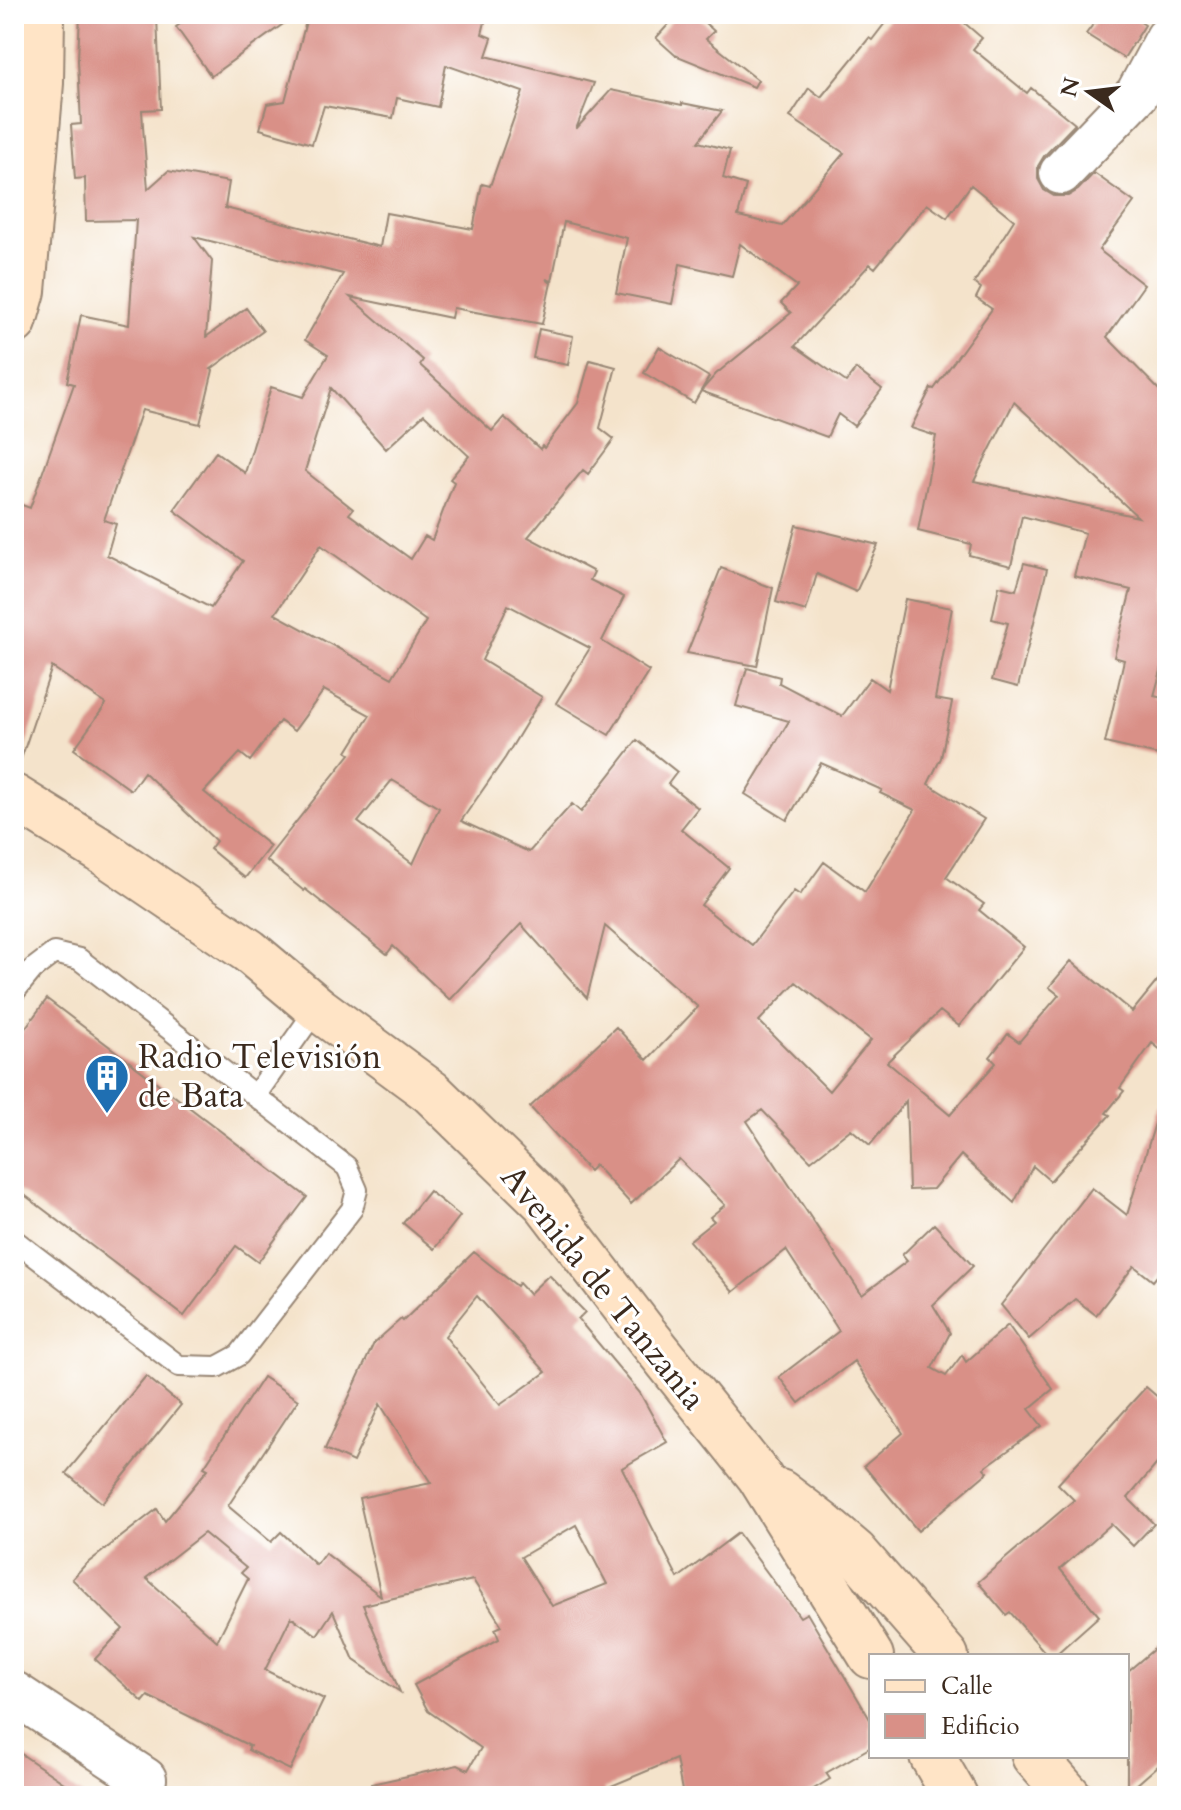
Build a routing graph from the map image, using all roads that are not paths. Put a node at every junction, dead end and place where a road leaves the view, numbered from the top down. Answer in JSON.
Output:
{"nodes":[{"id":1,"x":42,"y":14,"type":"edge"},
{"id":2,"x":1167,"y":38,"type":"edge"},
{"id":3,"x":1061,"y":173,"type":"dead end"},
{"id":4,"x":14,"y":322,"type":"edge"},
{"id":5,"x":14,"y":797,"type":"edge"},
{"id":6,"x":14,"y":992,"type":"edge"},
{"id":7,"x":317,"y":1008,"type":"junction"},
{"id":8,"x":255,"y":1096,"type":"junction"},
{"id":9,"x":14,"y":1240,"type":"edge"},
{"id":10,"x":759,"y":1476,"type":"junction"},
{"id":11,"x":870,"y":1654,"type":"edge"},
{"id":12,"x":944,"y":1654,"type":"edge"},
{"id":13,"x":14,"y":1693,"type":"edge"},
{"id":14,"x":933,"y":1758,"type":"edge"},
{"id":15,"x":1036,"y":1758,"type":"edge"},
{"id":16,"x":145,"y":1779,"type":"dead end"},
{"id":17,"x":955,"y":1796,"type":"edge"},
{"id":18,"x":1069,"y":1796,"type":"edge"}],
"edges":[{"from":1,"to":4,"type":"main road"},
{"from":2,"to":3,"type":"street"},
{"from":5,"to":7,"type":"main road","name":"Avenida de Tanzania"},
{"from":6,"to":8,"type":"lane"},
{"from":7,"to":8,"type":"lane"},
{"from":7,"to":10,"type":"main road","name":"Avenida de Tanzania"},
{"from":8,"to":9,"type":"lane"},
{"from":10,"to":11,"type":"main road"},
{"from":10,"to":12,"type":"main road"},
{"from":13,"to":16,"type":"street"},
{"from":14,"to":17,"type":"main road"},
{"from":15,"to":18,"type":"main road"}]}
